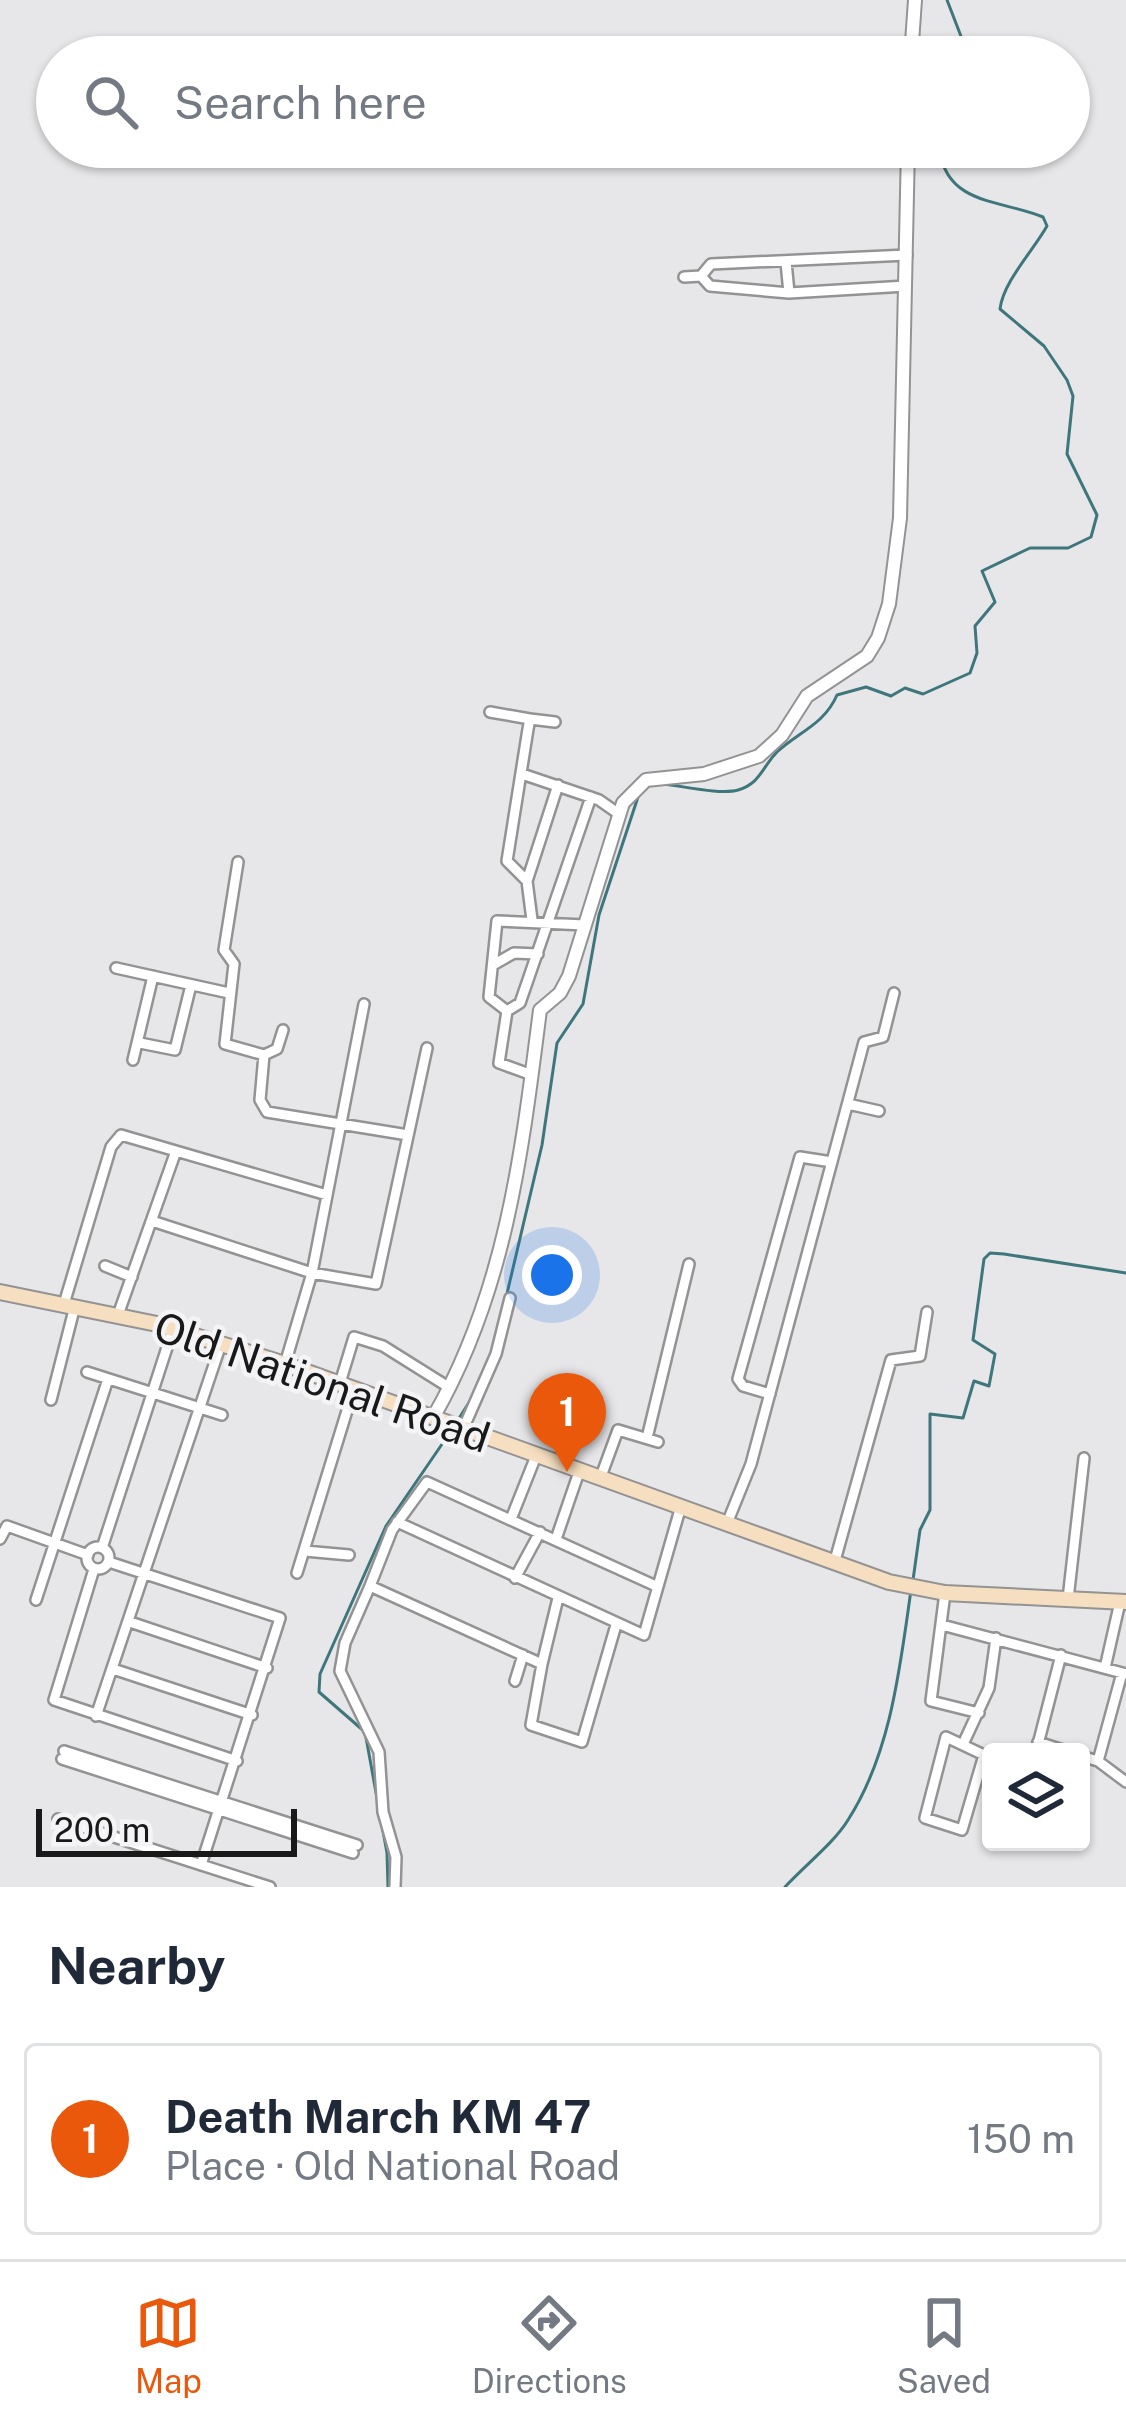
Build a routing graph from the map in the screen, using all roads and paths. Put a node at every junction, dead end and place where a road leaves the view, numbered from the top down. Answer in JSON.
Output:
{"nodes":[{"id":1,"x":915,"y":0,"type":"edge"},
{"id":2,"x":912,"y":36,"type":"edge"},
{"id":3,"x":908,"y":168,"type":"edge"},
{"id":4,"x":907,"y":256,"type":"junction"},
{"id":5,"x":786,"y":262,"type":"junction"},
{"id":6,"x":701,"y":276,"type":"junction"},
{"id":7,"x":684,"y":277,"type":"dead end"},
{"id":8,"x":907,"y":286,"type":"junction"},
{"id":9,"x":789,"y":293,"type":"junction"},
{"id":10,"x":490,"y":712,"type":"dead end"},
{"id":11,"x":530,"y":718,"type":"junction"},
{"id":12,"x":555,"y":722,"type":"dead end"},
{"id":13,"x":523,"y":774,"type":"junction"},
{"id":14,"x":558,"y":784,"type":"junction"},
{"id":15,"x":591,"y":797,"type":"junction"},
{"id":16,"x":619,"y":814,"type":"junction"},
{"id":17,"x":238,"y":862,"type":"dead end"},
{"id":18,"x":527,"y":881,"type":"junction"},
{"id":19,"x":532,"y":920,"type":"junction"},
{"id":20,"x":551,"y":920,"type":"junction"},
{"id":21,"x":585,"y":925,"type":"junction"},
{"id":22,"x":538,"y":954,"type":"junction"},
{"id":23,"x":493,"y":965,"type":"junction"},
{"id":24,"x":116,"y":968,"type":"dead end"},
{"id":25,"x":153,"y":976,"type":"junction"},
{"id":26,"x":191,"y":985,"type":"junction"},
{"id":27,"x":229,"y":993,"type":"junction"},
{"id":28,"x":893,"y":993,"type":"dead end"},
{"id":29,"x":364,"y":1004,"type":"dead end"},
{"id":30,"x":507,"y":1012,"type":"junction"},
{"id":31,"x":283,"y":1030,"type":"dead end"},
{"id":32,"x":140,"y":1043,"type":"junction"},
{"id":33,"x":427,"y":1048,"type":"dead end"},
{"id":34,"x":264,"y":1055,"type":"junction"},
{"id":35,"x":133,"y":1060,"type":"dead end"},
{"id":36,"x":532,"y":1075,"type":"junction"},
{"id":37,"x":848,"y":1104,"type":"junction"},
{"id":38,"x":879,"y":1111,"type":"dead end"},
{"id":39,"x":341,"y":1121,"type":"junction"},
{"id":40,"x":408,"y":1135,"type":"junction"},
{"id":41,"x":176,"y":1151,"type":"junction"},
{"id":42,"x":832,"y":1162,"type":"junction"},
{"id":43,"x":327,"y":1195,"type":"junction"},
{"id":44,"x":152,"y":1221,"type":"junction"},
{"id":45,"x":689,"y":1264,"type":"dead end"},
{"id":46,"x":105,"y":1266,"type":"dead end"},
{"id":47,"x":312,"y":1273,"type":"junction"},
{"id":48,"x":132,"y":1277,"type":"junction"},
{"id":49,"x":0,"y":1292,"type":"edge"},
{"id":50,"x":510,"y":1298,"type":"dead end"},
{"id":51,"x":69,"y":1305,"type":"junction"},
{"id":52,"x":927,"y":1312,"type":"dead end"},
{"id":53,"x":118,"y":1315,"type":"junction"},
{"id":54,"x":173,"y":1329,"type":"junction"},
{"id":55,"x":221,"y":1344,"type":"junction"},
{"id":56,"x":285,"y":1364,"type":"junction"},
{"id":57,"x":87,"y":1372,"type":"dead end"},
{"id":58,"x":108,"y":1378,"type":"junction"},
{"id":59,"x":347,"y":1385,"type":"junction"},
{"id":60,"x":450,"y":1388,"type":"junction"},
{"id":61,"x":153,"y":1393,"type":"junction"},
{"id":62,"x":770,"y":1394,"type":"junction"},
{"id":63,"x":51,"y":1400,"type":"dead end"},
{"id":64,"x":200,"y":1408,"type":"junction"},
{"id":65,"x":223,"y":1414,"type":"dead end"},
{"id":66,"x":451,"y":1423,"type":"junction"},
{"id":67,"x":536,"y":1456,"type":"junction"},
{"id":68,"x":1084,"y":1458,"type":"dead end"},
{"id":69,"x":579,"y":1472,"type":"junction"},
{"id":70,"x":600,"y":1479,"type":"junction"},
{"id":71,"x":681,"y":1506,"type":"junction"},
{"id":72,"x":511,"y":1519,"type":"junction"},
{"id":73,"x":728,"y":1521,"type":"junction"},
{"id":74,"x":398,"y":1522,"type":"junction"},
{"id":75,"x":541,"y":1532,"type":"junction"},
{"id":76,"x":0,"y":1539,"type":"edge"},
{"id":77,"x":556,"y":1539,"type":"junction"},
{"id":78,"x":54,"y":1544,"type":"junction"},
{"id":79,"x":102,"y":1548,"type":"junction"},
{"id":80,"x":305,"y":1550,"type":"junction"},
{"id":81,"x":88,"y":1555,"type":"junction"},
{"id":82,"x":349,"y":1555,"type":"dead end"},
{"id":83,"x":109,"y":1562,"type":"junction"},
{"id":84,"x":834,"y":1564,"type":"junction"},
{"id":85,"x":94,"y":1569,"type":"junction"},
{"id":86,"x":297,"y":1573,"type":"dead end"},
{"id":87,"x":146,"y":1575,"type":"junction"},
{"id":88,"x":515,"y":1578,"type":"junction"},
{"id":89,"x":370,"y":1586,"type":"junction"},
{"id":90,"x":656,"y":1586,"type":"junction"},
{"id":91,"x":945,"y":1593,"type":"junction"},
{"id":92,"x":558,"y":1598,"type":"junction"},
{"id":93,"x":1068,"y":1599,"type":"junction"},
{"id":94,"x":36,"y":1600,"type":"dead end"},
{"id":95,"x":1123,"y":1602,"type":"edge"},
{"id":96,"x":130,"y":1622,"type":"junction"},
{"id":97,"x":943,"y":1624,"type":"junction"},
{"id":98,"x":616,"y":1625,"type":"junction"},
{"id":99,"x":996,"y":1638,"type":"junction"},
{"id":100,"x":1061,"y":1654,"type":"junction"},
{"id":101,"x":523,"y":1655,"type":"junction"},
{"id":102,"x":542,"y":1664,"type":"junction"},
{"id":103,"x":267,"y":1668,"type":"junction"},
{"id":104,"x":1106,"y":1668,"type":"junction"},
{"id":105,"x":113,"y":1669,"type":"junction"},
{"id":106,"x":1124,"y":1674,"type":"edge"},
{"id":107,"x":515,"y":1682,"type":"dead end"},
{"id":108,"x":979,"y":1713,"type":"junction"},
{"id":109,"x":252,"y":1715,"type":"junction"},
{"id":110,"x":96,"y":1716,"type":"junction"},
{"id":111,"x":964,"y":1742,"type":"junction"},
{"id":112,"x":1038,"y":1743,"type":"edge"},
{"id":113,"x":63,"y":1755,"type":"dead end"},
{"id":114,"x":1090,"y":1759,"type":"edge"},
{"id":115,"x":237,"y":1761,"type":"junction"},
{"id":116,"x":1098,"y":1762,"type":"junction"},
{"id":117,"x":1126,"y":1782,"type":"edge"},
{"id":118,"x":221,"y":1805,"type":"junction"},
{"id":119,"x":58,"y":1819,"type":"dead end"},
{"id":120,"x":355,"y":1849,"type":"dead end"},
{"id":121,"x":201,"y":1864,"type":"junction"},
{"id":122,"x":270,"y":1887,"type":"edge"},
{"id":123,"x":394,"y":1887,"type":"edge"}],
"edges":[{"from":1,"to":2,"type":"street"},
{"from":3,"to":4,"type":"street"},
{"from":4,"to":5,"type":"street"},
{"from":4,"to":8,"type":"street"},
{"from":5,"to":6,"type":"street"},
{"from":5,"to":9,"type":"street"},
{"from":6,"to":7,"type":"street"},
{"from":6,"to":9,"type":"street"},
{"from":8,"to":9,"type":"street"},
{"from":8,"to":16,"type":"street"},
{"from":10,"to":11,"type":"street"},
{"from":11,"to":12,"type":"street"},
{"from":11,"to":13,"type":"street"},
{"from":13,"to":14,"type":"street"},
{"from":13,"to":18,"type":"street"},
{"from":14,"to":15,"type":"street"},
{"from":14,"to":18,"type":"street"},
{"from":15,"to":16,"type":"street"},
{"from":15,"to":20,"type":"street"},
{"from":16,"to":21,"type":"street"},
{"from":17,"to":27,"type":"street"},
{"from":18,"to":19,"type":"street"},
{"from":19,"to":20,"type":"street"},
{"from":19,"to":23,"type":"street"},
{"from":20,"to":21,"type":"street"},
{"from":20,"to":22,"type":"street"},
{"from":21,"to":36,"type":"street"},
{"from":22,"to":23,"type":"street"},
{"from":22,"to":30,"type":"street"},
{"from":23,"to":30,"type":"street"},
{"from":24,"to":25,"type":"street"},
{"from":25,"to":26,"type":"street"},
{"from":25,"to":32,"type":"street"},
{"from":26,"to":27,"type":"street"},
{"from":26,"to":32,"type":"street"},
{"from":27,"to":34,"type":"street"},
{"from":28,"to":37,"type":"street"},
{"from":29,"to":39,"type":"street"},
{"from":30,"to":36,"type":"street"},
{"from":31,"to":34,"type":"street"},
{"from":32,"to":35,"type":"street"},
{"from":33,"to":40,"type":"street"},
{"from":34,"to":39,"type":"street"},
{"from":36,"to":60,"type":"street"},
{"from":37,"to":38,"type":"street"},
{"from":37,"to":42,"type":"street"},
{"from":39,"to":40,"type":"street"},
{"from":39,"to":43,"type":"street"},
{"from":40,"to":47,"type":"street"},
{"from":41,"to":43,"type":"street"},
{"from":41,"to":44,"type":"street"},
{"from":41,"to":51,"type":"street"},
{"from":42,"to":62,"type":"street"},
{"from":42,"to":62,"type":"street"},
{"from":43,"to":47,"type":"street"},
{"from":44,"to":47,"type":"street"},
{"from":44,"to":48,"type":"street"},
{"from":45,"to":70,"type":"street"},
{"from":46,"to":48,"type":"street"},
{"from":47,"to":56,"type":"street"},
{"from":48,"to":53,"type":"street"},
{"from":49,"to":51,"type":"main road","name":"Old National Road"},
{"from":50,"to":66,"type":"street"},
{"from":51,"to":53,"type":"main road","name":"Old National Road"},
{"from":51,"to":63,"type":"street"},
{"from":52,"to":84,"type":"street"},
{"from":53,"to":54,"type":"main road","name":"Old National Road"},
{"from":54,"to":55,"type":"main road","name":"Old National Road"},
{"from":54,"to":61,"type":"street"},
{"from":55,"to":56,"type":"main road","name":"Old National Road"},
{"from":55,"to":64,"type":"street"},
{"from":56,"to":59,"type":"main road","name":"Old National Road"},
{"from":57,"to":58,"type":"street"},
{"from":58,"to":61,"type":"street"},
{"from":58,"to":78,"type":"street"},
{"from":59,"to":60,"type":"street"},
{"from":59,"to":66,"type":"main road","name":"Old National Road"},
{"from":59,"to":80,"type":"street"},
{"from":60,"to":66,"type":"street"},
{"from":61,"to":64,"type":"street"},
{"from":61,"to":79,"type":"street"},
{"from":62,"to":73,"type":"street"},
{"from":64,"to":65,"type":"street"},
{"from":64,"to":87,"type":"street"},
{"from":66,"to":67,"type":"main road","name":"Old National Road"},
{"from":67,"to":69,"type":"main road","name":"Old National Road"},
{"from":67,"to":72,"type":"street"},
{"from":68,"to":93,"type":"street"},
{"from":69,"to":70,"type":"main road","name":"Old National Road"},
{"from":69,"to":77,"type":"street"},
{"from":70,"to":71,"type":"main road","name":"Old National Road"},
{"from":71,"to":73,"type":"main road","name":"Old National Road"},
{"from":71,"to":90,"type":"street"},
{"from":72,"to":74,"type":"street"},
{"from":72,"to":75,"type":"street"},
{"from":73,"to":84,"type":"main road","name":"Old National Road"},
{"from":74,"to":88,"type":"street"},
{"from":74,"to":89,"type":"street"},
{"from":75,"to":77,"type":"street"},
{"from":75,"to":88,"type":"street"},
{"from":76,"to":78,"type":"street"},
{"from":77,"to":90,"type":"street"},
{"from":78,"to":81,"type":"street"},
{"from":78,"to":94,"type":"street"},
{"from":79,"to":81,"type":"street"},
{"from":79,"to":83,"type":"street"},
{"from":80,"to":82,"type":"street"},
{"from":80,"to":86,"type":"street"},
{"from":81,"to":85,"type":"street"},
{"from":83,"to":85,"type":"street"},
{"from":83,"to":87,"type":"street"},
{"from":84,"to":91,"type":"main road","name":"Old National Road"},
{"from":85,"to":110,"type":"street"},
{"from":87,"to":96,"type":"street"},
{"from":87,"to":103,"type":"street"},
{"from":88,"to":92,"type":"street"},
{"from":89,"to":101,"type":"street"},
{"from":89,"to":123,"type":"street"},
{"from":90,"to":98,"type":"street"},
{"from":91,"to":93,"type":"main road","name":"Old National Road"},
{"from":91,"to":97,"type":"street"},
{"from":92,"to":98,"type":"street"},
{"from":92,"to":102,"type":"street"},
{"from":93,"to":95,"type":"main road","name":"Old National Road"},
{"from":95,"to":104,"type":"street"},
{"from":96,"to":103,"type":"street"},
{"from":96,"to":105,"type":"street"},
{"from":97,"to":99,"type":"street"},
{"from":97,"to":108,"type":"street"},
{"from":98,"to":102,"type":"street"},
{"from":99,"to":100,"type":"street"},
{"from":99,"to":108,"type":"street"},
{"from":100,"to":104,"type":"street"},
{"from":100,"to":112,"type":"street"},
{"from":101,"to":102,"type":"street"},
{"from":101,"to":107,"type":"street"},
{"from":103,"to":109,"type":"street"},
{"from":104,"to":106,"type":"street"},
{"from":105,"to":109,"type":"street"},
{"from":105,"to":110,"type":"street"},
{"from":106,"to":116,"type":"street"},
{"from":108,"to":111,"type":"street"},
{"from":109,"to":115,"type":"street"},
{"from":110,"to":115,"type":"street"},
{"from":111,"to":111,"type":"street"},
{"from":113,"to":118,"type":"street"},
{"from":114,"to":116,"type":"street"},
{"from":115,"to":118,"type":"street"},
{"from":116,"to":117,"type":"street"},
{"from":118,"to":120,"type":"street"},
{"from":118,"to":121,"type":"street"},
{"from":119,"to":121,"type":"street"},
{"from":121,"to":122,"type":"street"}]}
